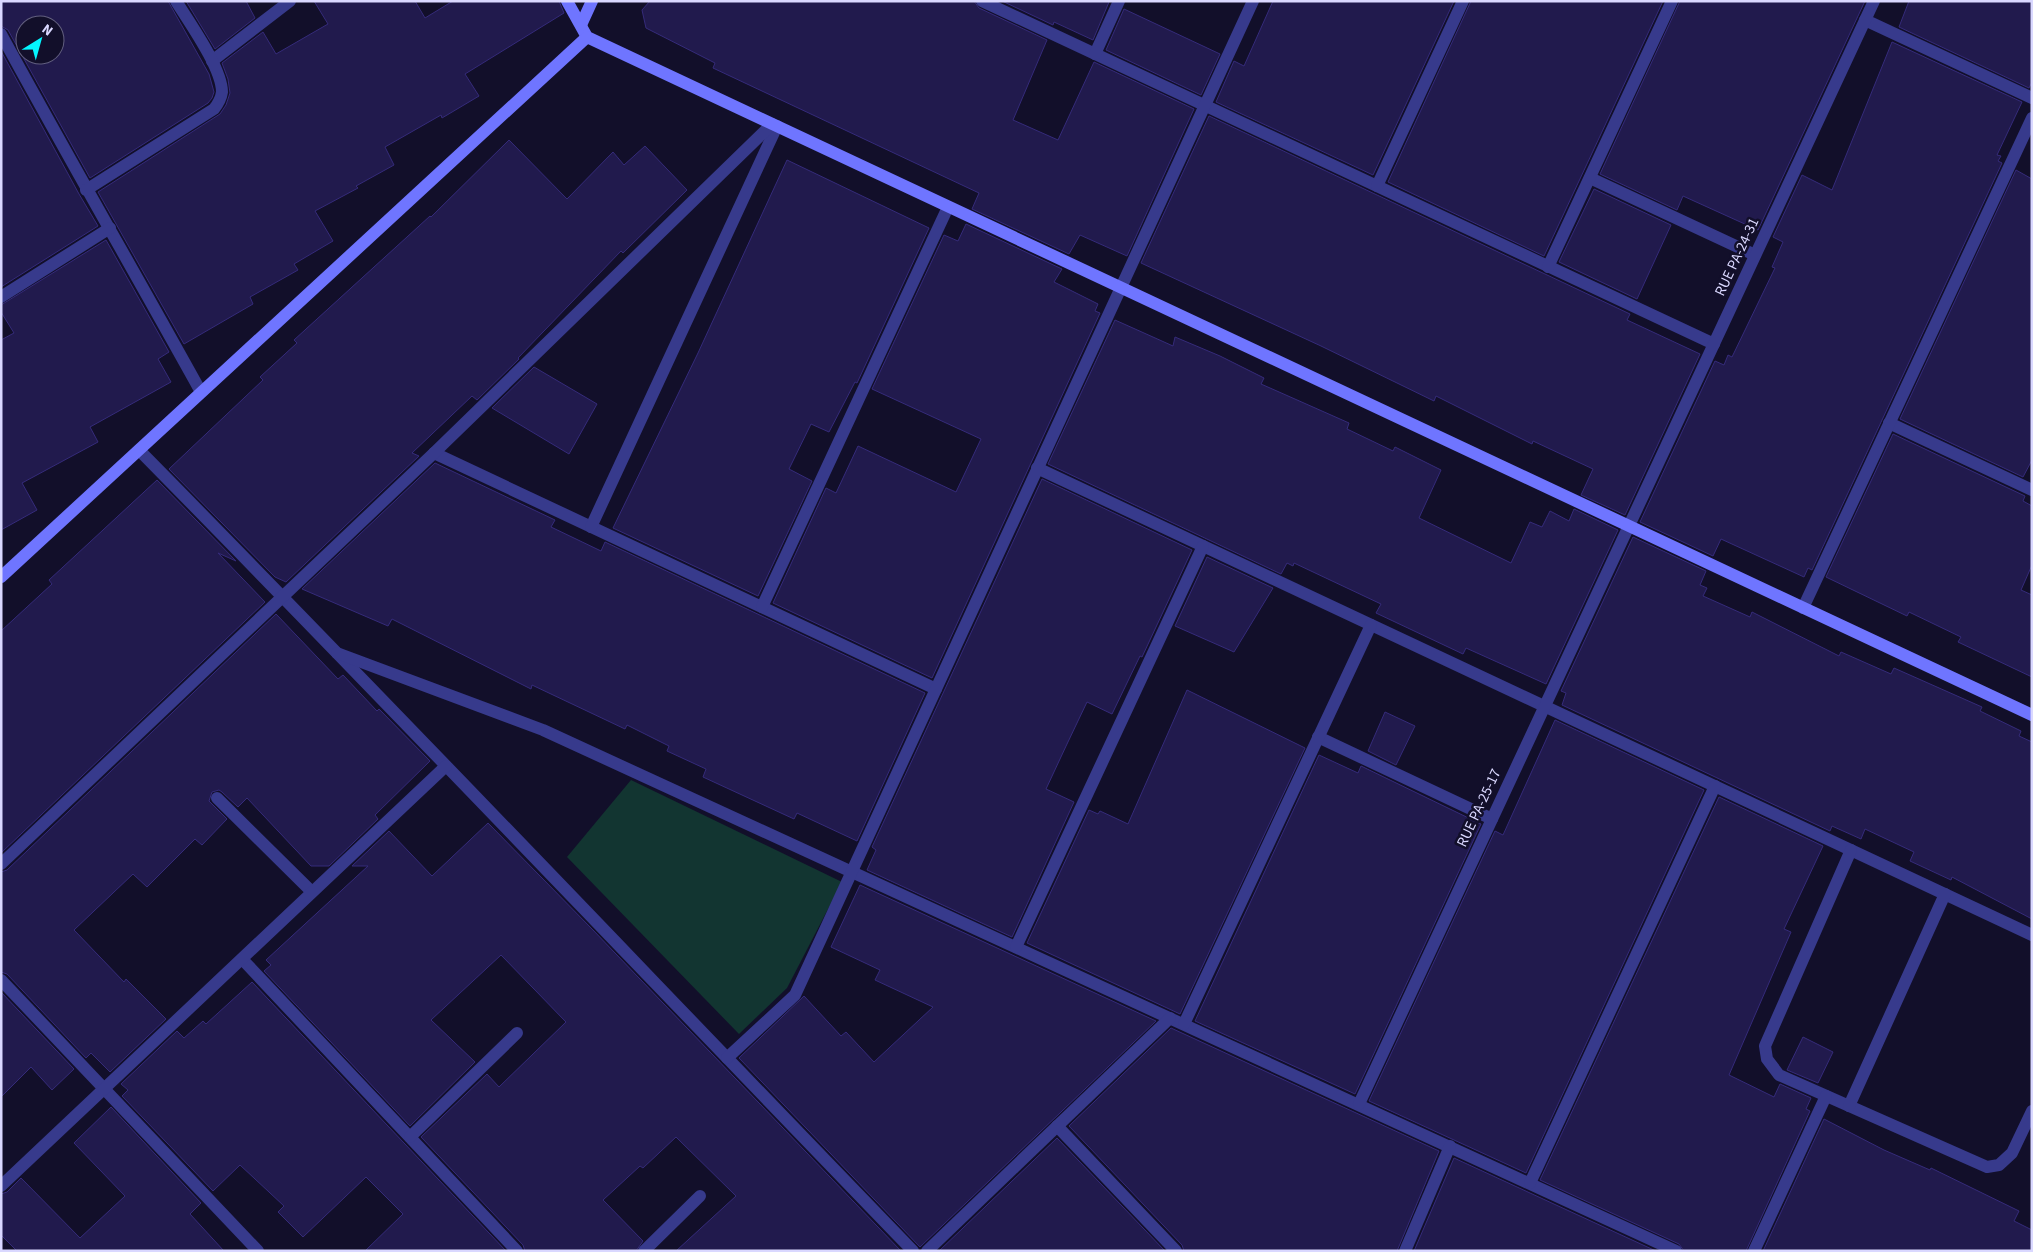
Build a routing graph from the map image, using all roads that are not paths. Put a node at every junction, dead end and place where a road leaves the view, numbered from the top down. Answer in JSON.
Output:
{"nodes":[{"id":1,"x":176,"y":1,"type":"edge"},
{"id":2,"x":290,"y":1,"type":"edge"},
{"id":3,"x":568,"y":1,"type":"edge"},
{"id":4,"x":592,"y":1,"type":"edge"},
{"id":5,"x":982,"y":1,"type":"edge"},
{"id":6,"x":1119,"y":1,"type":"edge"},
{"id":7,"x":1253,"y":1,"type":"edge"},
{"id":8,"x":1463,"y":1,"type":"edge"},
{"id":9,"x":1672,"y":1,"type":"edge"},
{"id":10,"x":1874,"y":1,"type":"edge"},
{"id":11,"x":1865,"y":20,"type":"junction"},
{"id":12,"x":581,"y":25,"type":"junction"},
{"id":13,"x":1,"y":34,"type":"edge"},
{"id":14,"x":587,"y":37,"type":"junction"},
{"id":15,"x":1095,"y":54,"type":"junction"},
{"id":16,"x":212,"y":61,"type":"junction"},
{"id":17,"x":2032,"y":98,"type":"edge"},
{"id":18,"x":1205,"y":106,"type":"junction"},
{"id":19,"x":2032,"y":118,"type":"edge"},
{"id":20,"x":775,"y":125,"type":"junction"},
{"id":21,"x":1590,"y":178,"type":"junction"},
{"id":22,"x":1377,"y":186,"type":"junction"},
{"id":23,"x":86,"y":190,"type":"junction"},
{"id":24,"x":948,"y":207,"type":"junction"},
{"id":25,"x":110,"y":228,"type":"junction"},
{"id":26,"x":1755,"y":255,"type":"junction"},
{"id":27,"x":1548,"y":267,"type":"junction"},
{"id":28,"x":1120,"y":287,"type":"junction"},
{"id":29,"x":1,"y":297,"type":"edge"},
{"id":30,"x":1714,"y":344,"type":"junction"},
{"id":31,"x":201,"y":392,"type":"junction"},
{"id":32,"x":1889,"y":423,"type":"junction"},
{"id":33,"x":139,"y":450,"type":"junction"},
{"id":34,"x":434,"y":454,"type":"junction"},
{"id":35,"x":1037,"y":468,"type":"junction"},
{"id":36,"x":2032,"y":490,"type":"edge"},
{"id":37,"x":1629,"y":526,"type":"junction"},
{"id":38,"x":590,"y":527,"type":"junction"},
{"id":39,"x":1203,"y":546,"type":"junction"},
{"id":40,"x":1,"y":577,"type":"edge"},
{"id":41,"x":284,"y":597,"type":"junction"},
{"id":42,"x":762,"y":607,"type":"junction"},
{"id":43,"x":1803,"y":608,"type":"junction"},
{"id":44,"x":1371,"y":625,"type":"junction"},
{"id":45,"x":337,"y":653,"type":"junction"},
{"id":46,"x":936,"y":689,"type":"junction"},
{"id":47,"x":1545,"y":706,"type":"junction"},
{"id":48,"x":2032,"y":715,"type":"edge"},
{"id":49,"x":1318,"y":737,"type":"junction"},
{"id":50,"x":446,"y":766,"type":"junction"},
{"id":51,"x":1715,"y":786,"type":"junction"},
{"id":52,"x":217,"y":798,"type":"dead end"},
{"id":53,"x":1492,"y":818,"type":"junction"},
{"id":54,"x":1851,"y":850,"type":"junction"},
{"id":55,"x":1,"y":864,"type":"edge"},
{"id":56,"x":852,"y":872,"type":"junction"},
{"id":57,"x":311,"y":891,"type":"junction"},
{"id":58,"x":1945,"y":894,"type":"junction"},
{"id":59,"x":2032,"y":935,"type":"edge"},
{"id":60,"x":1016,"y":947,"type":"junction"},
{"id":61,"x":242,"y":959,"type":"junction"},
{"id":62,"x":1,"y":980,"type":"edge"},
{"id":63,"x":1170,"y":1018,"type":"junction"},
{"id":64,"x":1184,"y":1024,"type":"junction"},
{"id":65,"x":517,"y":1033,"type":"dead end"},
{"id":66,"x":727,"y":1058,"type":"junction"},
{"id":67,"x":103,"y":1088,"type":"junction"},
{"id":68,"x":1826,"y":1096,"type":"junction"},
{"id":69,"x":1359,"y":1104,"type":"junction"},
{"id":70,"x":1849,"y":1106,"type":"junction"},
{"id":71,"x":2032,"y":1111,"type":"edge"},
{"id":72,"x":1056,"y":1126,"type":"junction"},
{"id":73,"x":410,"y":1137,"type":"junction"},
{"id":74,"x":1450,"y":1146,"type":"junction"},
{"id":75,"x":1530,"y":1183,"type":"junction"},
{"id":76,"x":1,"y":1186,"type":"edge"},
{"id":77,"x":700,"y":1196,"type":"dead end"},
{"id":78,"x":258,"y":1251,"type":"edge"},
{"id":79,"x":517,"y":1251,"type":"edge"},
{"id":80,"x":644,"y":1251,"type":"edge"},
{"id":81,"x":913,"y":1251,"type":"edge"},
{"id":82,"x":927,"y":1251,"type":"edge"},
{"id":83,"x":1176,"y":1251,"type":"edge"},
{"id":84,"x":1405,"y":1251,"type":"edge"},
{"id":85,"x":1676,"y":1251,"type":"edge"},
{"id":86,"x":1754,"y":1251,"type":"edge"}],
"edges":[{"from":1,"to":16,"type":"street"},
{"from":2,"to":16,"type":"street"},
{"from":3,"to":12,"type":"street"},
{"from":4,"to":12,"type":"street"},
{"from":5,"to":15,"type":"street"},
{"from":6,"to":15,"type":"street"},
{"from":7,"to":18,"type":"street"},
{"from":8,"to":22,"type":"street"},
{"from":9,"to":21,"type":"street"},
{"from":10,"to":11,"type":"street","name":"RUE PA-24-31"},
{"from":11,"to":17,"type":"street"},
{"from":11,"to":26,"type":"street","name":"RUE PA-24-31"},
{"from":12,"to":14,"type":"street"},
{"from":13,"to":23,"type":"street"},
{"from":14,"to":20,"type":"street"},
{"from":14,"to":31,"type":"street"},
{"from":15,"to":18,"type":"street"},
{"from":16,"to":23,"type":"street"},
{"from":18,"to":22,"type":"street"},
{"from":18,"to":28,"type":"street"},
{"from":19,"to":32,"type":"street"},
{"from":20,"to":24,"type":"street"},
{"from":20,"to":34,"type":"street"},
{"from":20,"to":38,"type":"street"},
{"from":21,"to":26,"type":"street"},
{"from":21,"to":27,"type":"street"},
{"from":22,"to":27,"type":"street"},
{"from":23,"to":25,"type":"street"},
{"from":24,"to":28,"type":"street"},
{"from":24,"to":42,"type":"street"},
{"from":25,"to":29,"type":"street"},
{"from":25,"to":31,"type":"street"},
{"from":26,"to":30,"type":"street","name":"RUE PA-24-31"},
{"from":27,"to":30,"type":"street"},
{"from":28,"to":35,"type":"street"},
{"from":28,"to":37,"type":"street"},
{"from":30,"to":37,"type":"street","name":"RUE PA-24-31"},
{"from":31,"to":33,"type":"street"},
{"from":32,"to":36,"type":"street"},
{"from":32,"to":43,"type":"street"},
{"from":33,"to":40,"type":"street"},
{"from":33,"to":41,"type":"street"},
{"from":34,"to":38,"type":"street"},
{"from":34,"to":41,"type":"street"},
{"from":35,"to":39,"type":"street"},
{"from":35,"to":46,"type":"street"},
{"from":37,"to":43,"type":"street"},
{"from":37,"to":47,"type":"street","name":"RUE PA-25-17"},
{"from":38,"to":42,"type":"street"},
{"from":39,"to":44,"type":"street"},
{"from":39,"to":60,"type":"street"},
{"from":41,"to":45,"type":"street"},
{"from":41,"to":55,"type":"street"},
{"from":42,"to":46,"type":"street"},
{"from":43,"to":48,"type":"street"},
{"from":44,"to":47,"type":"street"},
{"from":44,"to":49,"type":"street"},
{"from":45,"to":50,"type":"street"},
{"from":45,"to":56,"type":"street"},
{"from":46,"to":56,"type":"street"},
{"from":47,"to":51,"type":"street"},
{"from":47,"to":53,"type":"street","name":"RUE PA-25-17"},
{"from":49,"to":53,"type":"street"},
{"from":49,"to":64,"type":"street"},
{"from":50,"to":57,"type":"street"},
{"from":50,"to":66,"type":"street"},
{"from":51,"to":54,"type":"street"},
{"from":51,"to":75,"type":"street"},
{"from":52,"to":57,"type":"street"},
{"from":53,"to":69,"type":"street","name":"RUE PA-25-17"},
{"from":54,"to":58,"type":"street"},
{"from":54,"to":68,"type":"street"},
{"from":56,"to":60,"type":"street"},
{"from":56,"to":66,"type":"street"},
{"from":57,"to":61,"type":"street"},
{"from":58,"to":59,"type":"street"},
{"from":58,"to":70,"type":"street"},
{"from":60,"to":63,"type":"street"},
{"from":61,"to":67,"type":"street"},
{"from":61,"to":73,"type":"street"},
{"from":62,"to":67,"type":"street"},
{"from":63,"to":64,"type":"street"},
{"from":63,"to":72,"type":"street"},
{"from":64,"to":69,"type":"street"},
{"from":65,"to":73,"type":"street"},
{"from":66,"to":81,"type":"street"},
{"from":67,"to":76,"type":"street"},
{"from":67,"to":78,"type":"street"},
{"from":68,"to":70,"type":"street"},
{"from":68,"to":86,"type":"street"},
{"from":69,"to":74,"type":"street"},
{"from":70,"to":71,"type":"street"},
{"from":72,"to":82,"type":"street"},
{"from":72,"to":83,"type":"street"},
{"from":73,"to":79,"type":"street"},
{"from":74,"to":75,"type":"street"},
{"from":74,"to":84,"type":"street"},
{"from":75,"to":85,"type":"street"},
{"from":77,"to":80,"type":"street"}]}
